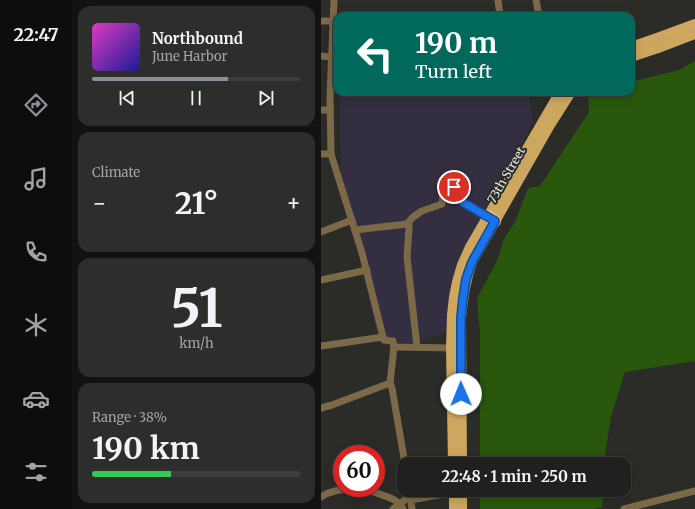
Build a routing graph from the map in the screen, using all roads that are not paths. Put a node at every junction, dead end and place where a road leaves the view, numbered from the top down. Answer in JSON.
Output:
{"nodes":[{"id":1,"x":334,"y":0,"type":"edge"},
{"id":2,"x":498,"y":0,"type":"edge"},
{"id":3,"x":536,"y":0,"type":"edge"},
{"id":4,"x":333,"y":12,"type":"edge"},
{"id":5,"x":500,"y":12,"type":"edge"},
{"id":6,"x":538,"y":12,"type":"edge"},
{"id":7,"x":321,"y":21,"type":"edge"},
{"id":8,"x":333,"y":21,"type":"joint"},
{"id":9,"x":695,"y":24,"type":"edge"},
{"id":10,"x":695,"y":34,"type":"edge"},
{"id":11,"x":635,"y":46,"type":"edge"},
{"id":12,"x":321,"y":56,"type":"edge"},
{"id":13,"x":635,"y":56,"type":"edge"},
{"id":14,"x":333,"y":60,"type":"edge"},
{"id":15,"x":558,"y":96,"type":"edge"},
{"id":16,"x":568,"y":96,"type":"edge"},
{"id":17,"x":321,"y":110,"type":"edge"},
{"id":18,"x":330,"y":110,"type":"junction"},
{"id":19,"x":321,"y":154,"type":"edge"},
{"id":20,"x":331,"y":154,"type":"junction"},
{"id":21,"x":491,"y":219,"type":"junction"},
{"id":22,"x":352,"y":220,"type":"junction"},
{"id":23,"x":407,"y":224,"type":"junction"},
{"id":24,"x":355,"y":230,"type":"junction"},
{"id":25,"x":321,"y":232,"type":"edge"},
{"id":26,"x":367,"y":270,"type":"junction"},
{"id":27,"x":321,"y":280,"type":"edge"},
{"id":28,"x":383,"y":337,"type":"junction"},
{"id":29,"x":321,"y":346,"type":"edge"},
{"id":30,"x":394,"y":347,"type":"junction"},
{"id":31,"x":417,"y":347,"type":"junction"},
{"id":32,"x":456,"y":348,"type":"junction"},
{"id":33,"x":390,"y":383,"type":"junction"},
{"id":34,"x":321,"y":408,"type":"edge"},
{"id":35,"x":404,"y":457,"type":"edge"},
{"id":36,"x":453,"y":457,"type":"edge"},
{"id":37,"x":462,"y":457,"type":"edge"},
{"id":38,"x":695,"y":490,"type":"edge"},
{"id":39,"x":321,"y":497,"type":"edge"},
{"id":40,"x":408,"y":497,"type":"edge"},
{"id":41,"x":410,"y":497,"type":"edge"},
{"id":42,"x":455,"y":497,"type":"edge"},
{"id":43,"x":458,"y":497,"type":"edge"},
{"id":44,"x":401,"y":506,"type":"edge"},
{"id":45,"x":393,"y":509,"type":"edge"},
{"id":46,"x":412,"y":509,"type":"edge"},
{"id":47,"x":454,"y":509,"type":"edge"},
{"id":48,"x":462,"y":509,"type":"edge"},
{"id":49,"x":624,"y":509,"type":"edge"}],
"edges":[{"from":1,"to":4,"type":"street"},
{"from":2,"to":5,"type":"street"},
{"from":3,"to":6,"type":"street"},
{"from":7,"to":8,"type":"street"},
{"from":8,"to":14,"type":"street"},
{"from":9,"to":11,"type":"main road"},
{"from":10,"to":13,"type":"main road"},
{"from":12,"to":14,"type":"street"},
{"from":14,"to":18,"type":"street"},
{"from":15,"to":21,"type":"main road","name":"73th Street"},
{"from":16,"to":21,"type":"main road","name":"73th Street"},
{"from":17,"to":18,"type":"street"},
{"from":18,"to":20,"type":"street"},
{"from":19,"to":20,"type":"street"},
{"from":20,"to":22,"type":"street"},
{"from":21,"to":23,"type":"street"},
{"from":21,"to":32,"type":"main road","name":"73th Street"},
{"from":22,"to":24,"type":"street"},
{"from":22,"to":25,"type":"street"},
{"from":23,"to":24,"type":"street"},
{"from":23,"to":31,"type":"street"},
{"from":24,"to":26,"type":"street"},
{"from":26,"to":27,"type":"street"},
{"from":26,"to":28,"type":"street"},
{"from":28,"to":29,"type":"street"},
{"from":28,"to":30,"type":"street"},
{"from":30,"to":31,"type":"street"},
{"from":30,"to":33,"type":"street"},
{"from":31,"to":32,"type":"street"},
{"from":32,"to":36,"type":"main road","name":"73th Street"},
{"from":32,"to":37,"type":"main road","name":"73th Street"},
{"from":33,"to":34,"type":"street"},
{"from":33,"to":35,"type":"street"},
{"from":38,"to":49,"type":"street"},
{"from":39,"to":44,"type":"street"},
{"from":40,"to":44,"type":"street"},
{"from":41,"to":46,"type":"street"},
{"from":42,"to":47,"type":"main road"},
{"from":43,"to":48,"type":"main road"},
{"from":44,"to":45,"type":"street"}]}
